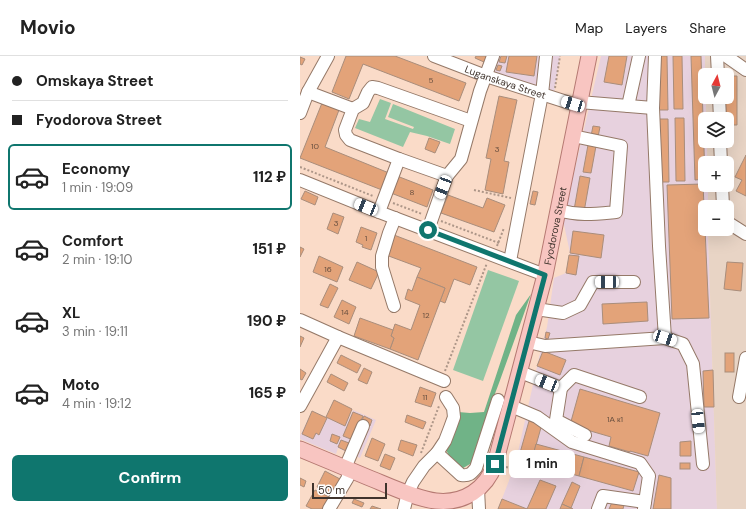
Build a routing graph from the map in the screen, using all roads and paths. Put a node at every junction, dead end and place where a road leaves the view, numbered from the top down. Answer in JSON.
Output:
{"nodes":[{"id":1,"x":434,"y":56,"type":"edge"},
{"id":2,"x":493,"y":56,"type":"edge"},
{"id":3,"x":546,"y":56,"type":"edge"},
{"id":4,"x":560,"y":56,"type":"edge"},
{"id":5,"x":589,"y":56,"type":"edge"},
{"id":6,"x":639,"y":56,"type":"edge"},
{"id":7,"x":655,"y":56,"type":"edge"},
{"id":8,"x":718,"y":56,"type":"edge"},
{"id":9,"x":726,"y":56,"type":"edge"},
{"id":10,"x":323,"y":57,"type":"edge"},
{"id":11,"x":718,"y":68,"type":"edge"},
{"id":12,"x":746,"y":70,"type":"edge"},
{"id":13,"x":486,"y":76,"type":"junction"},
{"id":14,"x":308,"y":92,"type":"junction"},
{"id":15,"x":548,"y":96,"type":"junction"},
{"id":16,"x":579,"y":104,"type":"junction"},
{"id":17,"x":628,"y":106,"type":"junction"},
{"id":18,"x":653,"y":108,"type":"junction"},
{"id":19,"x":353,"y":109,"type":"junction"},
{"id":20,"x":300,"y":113,"type":"edge"},
{"id":21,"x":471,"y":121,"type":"junction"},
{"id":22,"x":572,"y":136,"type":"junction"},
{"id":23,"x":399,"y":159,"type":"junction"},
{"id":24,"x":300,"y":167,"type":"edge"},
{"id":25,"x":447,"y":176,"type":"junction"},
{"id":26,"x":300,"y":180,"type":"edge"},
{"id":27,"x":474,"y":190,"type":"dead end"},
{"id":28,"x":502,"y":196,"type":"dead end"},
{"id":29,"x":383,"y":200,"type":"junction"},
{"id":30,"x":558,"y":210,"type":"junction"},
{"id":31,"x":379,"y":212,"type":"junction"},
{"id":32,"x":395,"y":218,"type":"junction"},
{"id":33,"x":432,"y":218,"type":"junction"},
{"id":34,"x":505,"y":225,"type":"dead end"},
{"id":35,"x":734,"y":226,"type":"edge"},
{"id":36,"x":428,"y":230,"type":"junction"},
{"id":37,"x":746,"y":234,"type":"edge"},
{"id":38,"x":499,"y":243,"type":"junction"},
{"id":39,"x":492,"y":255,"type":"junction"},
{"id":40,"x":510,"y":261,"type":"junction"},
{"id":41,"x":545,"y":275,"type":"junction"},
{"id":42,"x":634,"y":282,"type":"dead end"},
{"id":43,"x":394,"y":306,"type":"dead end"},
{"id":44,"x":536,"y":309,"type":"junction"},
{"id":45,"x":300,"y":320,"type":"edge"},
{"id":46,"x":338,"y":337,"type":"junction"},
{"id":47,"x":665,"y":338,"type":"junction"},
{"id":48,"x":528,"y":342,"type":"junction"},
{"id":49,"x":746,"y":358,"type":"edge"},
{"id":50,"x":520,"y":372,"type":"junction"},
{"id":51,"x":444,"y":381,"type":"joint"},
{"id":52,"x":561,"y":388,"type":"junction"},
{"id":53,"x":640,"y":397,"type":"dead end"},
{"id":54,"x":739,"y":397,"type":"dead end"},
{"id":55,"x":443,"y":399,"type":"joint"},
{"id":56,"x":505,"y":403,"type":"junction"},
{"id":57,"x":300,"y":406,"type":"edge"},
{"id":58,"x":363,"y":426,"type":"dead end"},
{"id":59,"x":585,"y":435,"type":"dead end"},
{"id":60,"x":300,"y":449,"type":"edge"},
{"id":61,"x":438,"y":453,"type":"junction"},
{"id":62,"x":420,"y":457,"type":"dead end"},
{"id":63,"x":495,"y":464,"type":"junction"},
{"id":64,"x":703,"y":464,"type":"dead end"},
{"id":65,"x":348,"y":469,"type":"junction"},
{"id":66,"x":538,"y":476,"type":"dead end"},
{"id":67,"x":478,"y":489,"type":"junction"},
{"id":68,"x":408,"y":494,"type":"junction"},
{"id":69,"x":644,"y":505,"type":"edge"},
{"id":70,"x":329,"y":509,"type":"edge"},
{"id":71,"x":404,"y":509,"type":"edge"},
{"id":72,"x":480,"y":509,"type":"edge"},
{"id":73,"x":598,"y":509,"type":"edge"}],
"edges":[{"from":1,"to":13,"type":"street","name":"Luganskaya Street"},
{"from":2,"to":13,"type":"street"},
{"from":3,"to":15,"type":"street"},
{"from":4,"to":15,"type":"path"},
{"from":5,"to":16,"type":"main road","name":"Fyodorova Street"},
{"from":6,"to":17,"type":"street"},
{"from":7,"to":18,"type":"street"},
{"from":8,"to":11,"type":"street"},
{"from":9,"to":12,"type":"street"},
{"from":10,"to":14,"type":"street"},
{"from":13,"to":15,"type":"street","name":"Luganskaya Street"},
{"from":13,"to":21,"type":"street"},
{"from":14,"to":19,"type":"street"},
{"from":14,"to":20,"type":"street"},
{"from":15,"to":16,"type":"street","name":"Luganskaya Street"},
{"from":15,"to":40,"type":"street"},
{"from":16,"to":17,"type":"street","name":"Luganskaya Street"},
{"from":16,"to":22,"type":"main road","name":"Fyodorova Street"},
{"from":17,"to":18,"type":"street","name":"Luganskaya Street"},
{"from":18,"to":47,"type":"street"},
{"from":19,"to":21,"type":"street"},
{"from":19,"to":23,"type":"street"},
{"from":21,"to":25,"type":"street"},
{"from":22,"to":30,"type":"main road","name":"Fyodorova Street"},
{"from":22,"to":30,"type":"street"},
{"from":23,"to":25,"type":"street"},
{"from":23,"to":29,"type":"street"},
{"from":24,"to":29,"type":"path"},
{"from":25,"to":33,"type":"street"},
{"from":26,"to":31,"type":"street"},
{"from":27,"to":28,"type":"path"},
{"from":29,"to":31,"type":"street"},
{"from":29,"to":33,"type":"path"},
{"from":30,"to":41,"type":"main road","name":"Fyodorova Street"},
{"from":31,"to":32,"type":"street"},
{"from":32,"to":36,"type":"street"},
{"from":32,"to":43,"type":"street"},
{"from":33,"to":36,"type":"street"},
{"from":33,"to":38,"type":"path"},
{"from":34,"to":38,"type":"path"},
{"from":35,"to":37,"type":"street"},
{"from":36,"to":39,"type":"street"},
{"from":38,"to":39,"type":"path"},
{"from":39,"to":40,"type":"street"},
{"from":39,"to":51,"type":"path"},
{"from":40,"to":41,"type":"street"},
{"from":41,"to":44,"type":"main road","name":"Fyodorova Street"},
{"from":42,"to":44,"type":"street"},
{"from":44,"to":48,"type":"main road","name":"Fyodorova Street"},
{"from":45,"to":46,"type":"street"},
{"from":46,"to":51,"type":"street"},
{"from":46,"to":57,"type":"street"},
{"from":47,"to":48,"type":"street"},
{"from":47,"to":64,"type":"street"},
{"from":48,"to":50,"type":"main road","name":"Fyodorova Street"},
{"from":49,"to":54,"type":"street"},
{"from":50,"to":52,"type":"street"},
{"from":50,"to":56,"type":"main road","name":"Fyodorova Street"},
{"from":52,"to":53,"type":"street"},
{"from":52,"to":59,"type":"street"},
{"from":55,"to":61,"type":"street"},
{"from":55,"to":62,"type":"path"},
{"from":56,"to":61,"type":"street"},
{"from":56,"to":63,"type":"main road","name":"Fyodorova Street"},
{"from":56,"to":69,"type":"street"},
{"from":58,"to":65,"type":"street"},
{"from":60,"to":65,"type":"main road"},
{"from":61,"to":68,"type":"street"},
{"from":63,"to":66,"type":"path"},
{"from":63,"to":67,"type":"main road","name":"Fyodorova Street"},
{"from":65,"to":68,"type":"main road"},
{"from":65,"to":70,"type":"street"},
{"from":67,"to":68,"type":"main road","name":"Fyodorova Street"},
{"from":67,"to":72,"type":"street"},
{"from":68,"to":71,"type":"street"},
{"from":69,"to":73,"type":"street"}]}
